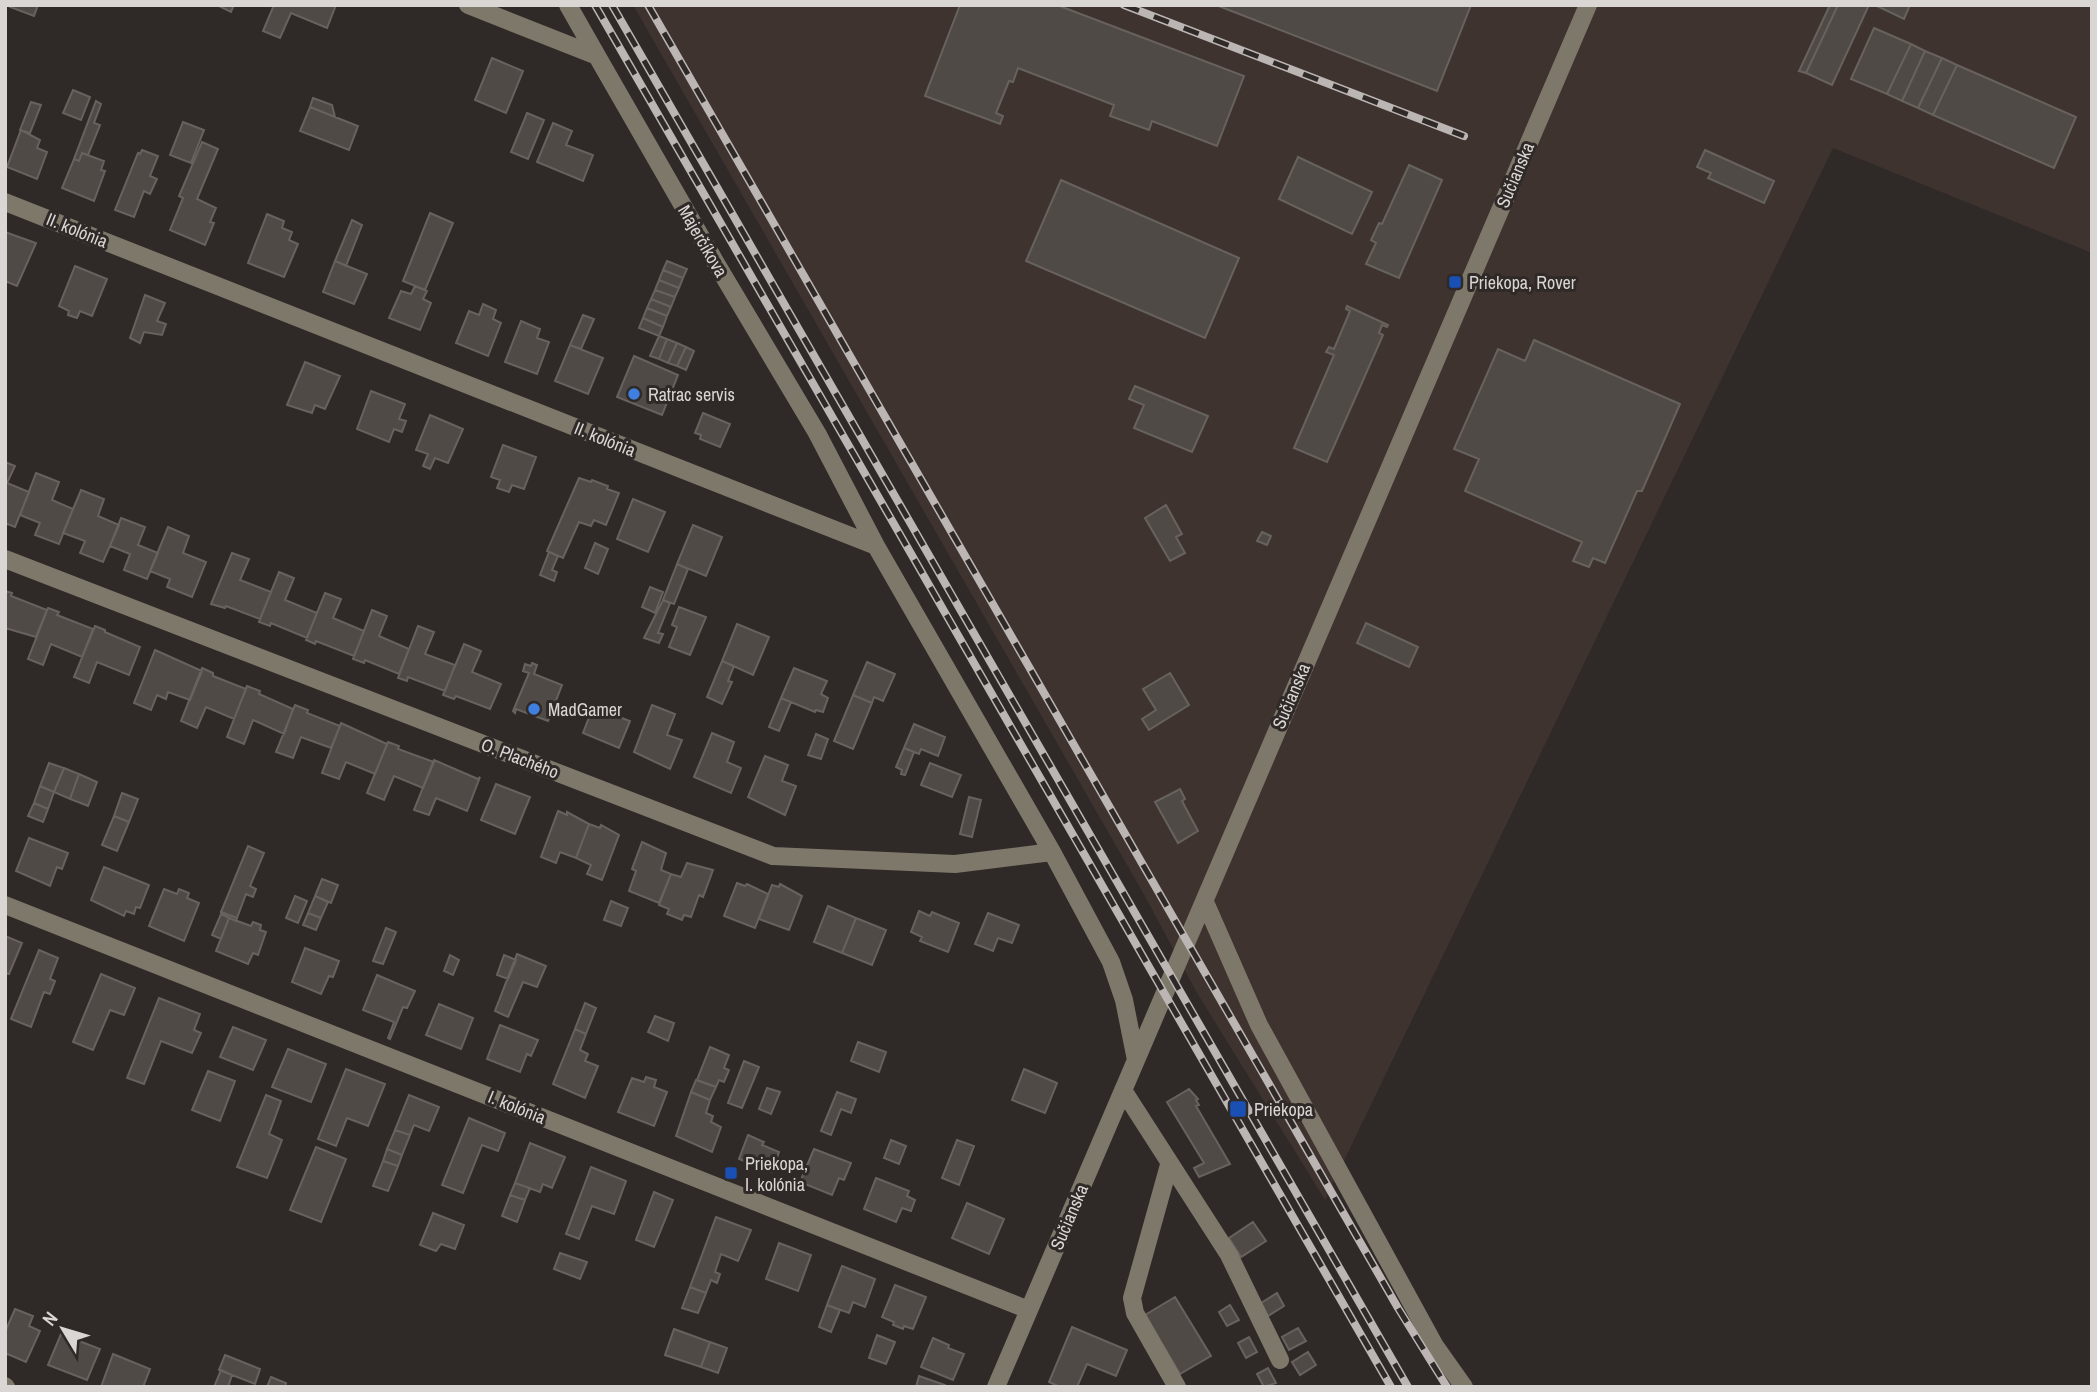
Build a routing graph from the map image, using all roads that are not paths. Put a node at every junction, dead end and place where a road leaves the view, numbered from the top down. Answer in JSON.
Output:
{"nodes":[{"id":1,"x":468,"y":5,"type":"edge"},
{"id":2,"x":568,"y":5,"type":"edge"},
{"id":3,"x":1588,"y":5,"type":"edge"},
{"id":4,"x":597,"y":57,"type":"junction"},
{"id":5,"x":5,"y":202,"type":"edge"},
{"id":6,"x":876,"y":546,"type":"junction"},
{"id":7,"x":5,"y":559,"type":"edge"},
{"id":8,"x":1052,"y":852,"type":"junction"},
{"id":9,"x":1205,"y":902,"type":"junction"},
{"id":10,"x":5,"y":905,"type":"edge"},
{"id":11,"x":1136,"y":1060,"type":"junction"},
{"id":12,"x":1123,"y":1090,"type":"junction"},
{"id":13,"x":1169,"y":1165,"type":"junction"},
{"id":14,"x":1029,"y":1310,"type":"junction"},
{"id":15,"x":1280,"y":1360,"type":"dead end"},
{"id":16,"x":996,"y":1387,"type":"edge"},
{"id":17,"x":1177,"y":1387,"type":"edge"},
{"id":18,"x":1464,"y":1387,"type":"edge"}],
"edges":[{"from":1,"to":4,"type":"street"},
{"from":2,"to":4,"type":"street","name":"Majerčíkova"},
{"from":3,"to":9,"type":"street","name":"Sučianska"},
{"from":4,"to":6,"type":"street","name":"Majerčíkova"},
{"from":5,"to":6,"type":"street","name":"II. kolónia"},
{"from":6,"to":8,"type":"street"},
{"from":7,"to":8,"type":"street","name":"O. Plachého"},
{"from":8,"to":11,"type":"street"},
{"from":9,"to":11,"type":"street","name":"Sučianska"},
{"from":9,"to":18,"type":"street"},
{"from":10,"to":14,"type":"street","name":"I. kolónia"},
{"from":11,"to":12,"type":"street","name":"Sučianska"},
{"from":12,"to":13,"type":"street"},
{"from":12,"to":14,"type":"street","name":"Sučianska"},
{"from":13,"to":15,"type":"street"},
{"from":13,"to":17,"type":"street"},
{"from":14,"to":16,"type":"street","name":"Sučianska"}]}
